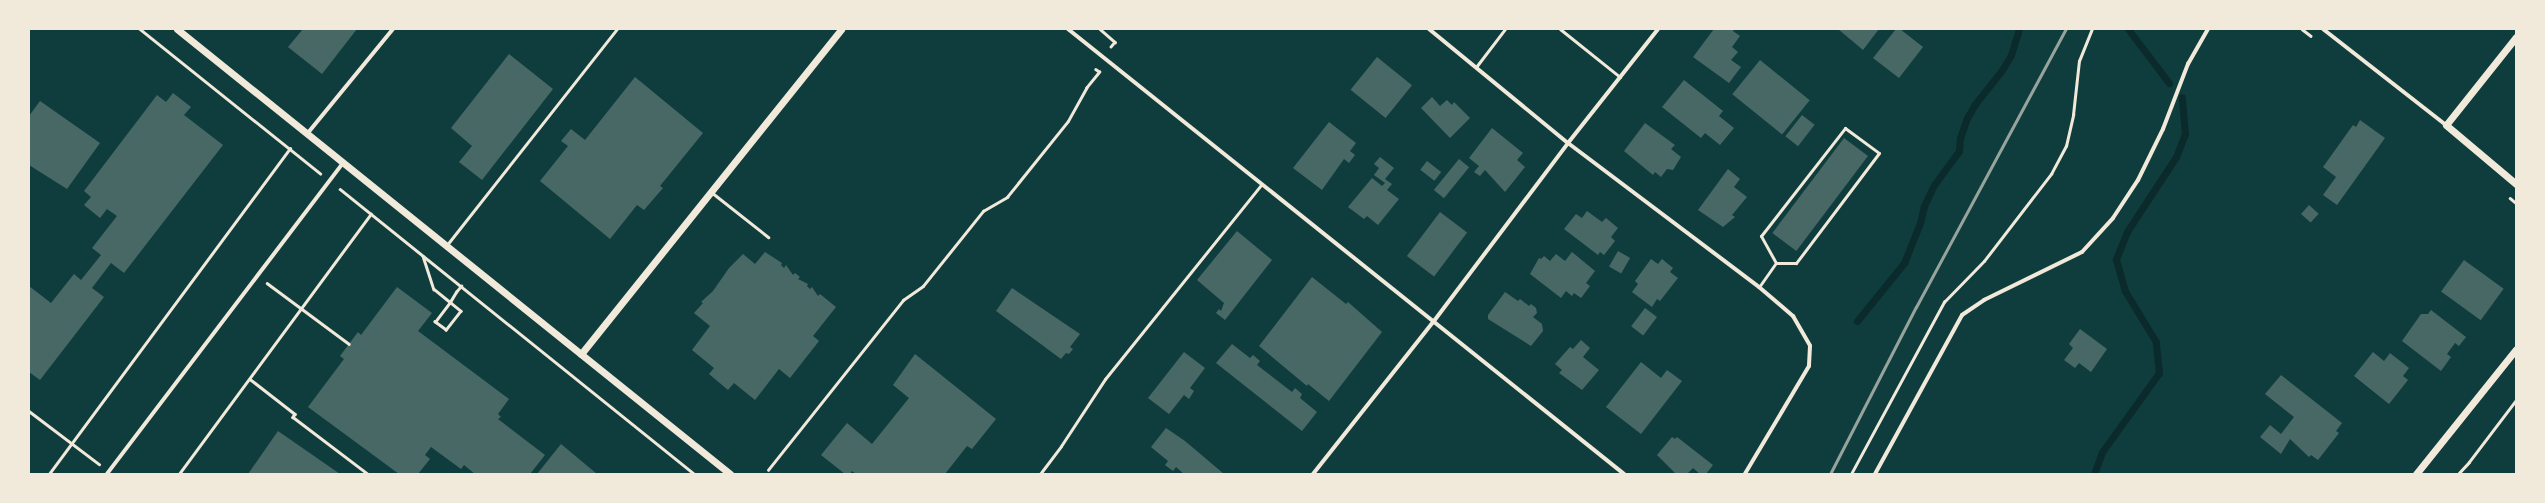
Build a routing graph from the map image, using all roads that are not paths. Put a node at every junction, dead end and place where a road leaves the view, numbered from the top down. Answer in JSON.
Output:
{"nodes":[{"id":1,"x":177,"y":29,"type":"edge"},
{"id":2,"x":393,"y":29,"type":"edge"},
{"id":3,"x":617,"y":29,"type":"edge"},
{"id":4,"x":841,"y":29,"type":"edge"},
{"id":5,"x":1068,"y":29,"type":"edge"},
{"id":6,"x":1429,"y":29,"type":"edge"},
{"id":7,"x":1505,"y":29,"type":"edge"},
{"id":8,"x":1560,"y":29,"type":"edge"},
{"id":9,"x":1658,"y":29,"type":"edge"},
{"id":10,"x":2208,"y":29,"type":"edge"},
{"id":11,"x":2324,"y":29,"type":"edge"},
{"id":12,"x":2516,"y":37,"type":"edge"},
{"id":13,"x":1476,"y":68,"type":"junction"},
{"id":14,"x":1620,"y":77,"type":"junction"},
{"id":15,"x":2446,"y":125,"type":"junction"},
{"id":16,"x":307,"y":134,"type":"junction"},
{"id":17,"x":1568,"y":143,"type":"junction"},
{"id":18,"x":343,"y":163,"type":"junction"},
{"id":19,"x":1262,"y":184,"type":"junction"},
{"id":20,"x":2516,"y":184,"type":"edge"},
{"id":21,"x":711,"y":192,"type":"junction"},
{"id":22,"x":768,"y":236,"type":"dead end"},
{"id":23,"x":446,"y":246,"type":"junction"},
{"id":24,"x":1776,"y":263,"type":"junction"},
{"id":25,"x":1759,"y":287,"type":"junction"},
{"id":26,"x":1434,"y":321,"type":"junction"},
{"id":27,"x":2516,"y":349,"type":"edge"},
{"id":28,"x":581,"y":354,"type":"junction"},
{"id":29,"x":108,"y":473,"type":"edge"},
{"id":30,"x":730,"y":474,"type":"edge"},
{"id":31,"x":1040,"y":474,"type":"edge"},
{"id":32,"x":1313,"y":474,"type":"edge"},
{"id":33,"x":1624,"y":474,"type":"edge"},
{"id":34,"x":1745,"y":474,"type":"edge"},
{"id":35,"x":1875,"y":474,"type":"edge"},
{"id":36,"x":2416,"y":474,"type":"edge"}],
"edges":[{"from":1,"to":16,"type":"street"},
{"from":2,"to":16,"type":"street"},
{"from":3,"to":23,"type":"lane"},
{"from":4,"to":21,"type":"street"},
{"from":5,"to":19,"type":"street"},
{"from":6,"to":13,"type":"street"},
{"from":7,"to":13,"type":"lane"},
{"from":8,"to":14,"type":"lane"},
{"from":9,"to":14,"type":"street"},
{"from":10,"to":35,"type":"street"},
{"from":11,"to":15,"type":"street"},
{"from":12,"to":15,"type":"street"},
{"from":13,"to":17,"type":"street"},
{"from":14,"to":17,"type":"street"},
{"from":15,"to":20,"type":"street"},
{"from":16,"to":18,"type":"street"},
{"from":17,"to":25,"type":"street"},
{"from":17,"to":26,"type":"street"},
{"from":18,"to":23,"type":"street"},
{"from":18,"to":29,"type":"street"},
{"from":19,"to":26,"type":"street"},
{"from":19,"to":31,"type":"lane"},
{"from":21,"to":22,"type":"lane"},
{"from":21,"to":28,"type":"street"},
{"from":23,"to":28,"type":"street"},
{"from":24,"to":24,"type":"lane"},
{"from":24,"to":25,"type":"lane"},
{"from":25,"to":34,"type":"street"},
{"from":26,"to":32,"type":"street"},
{"from":26,"to":33,"type":"street"},
{"from":27,"to":36,"type":"street"},
{"from":28,"to":30,"type":"street"}]}
